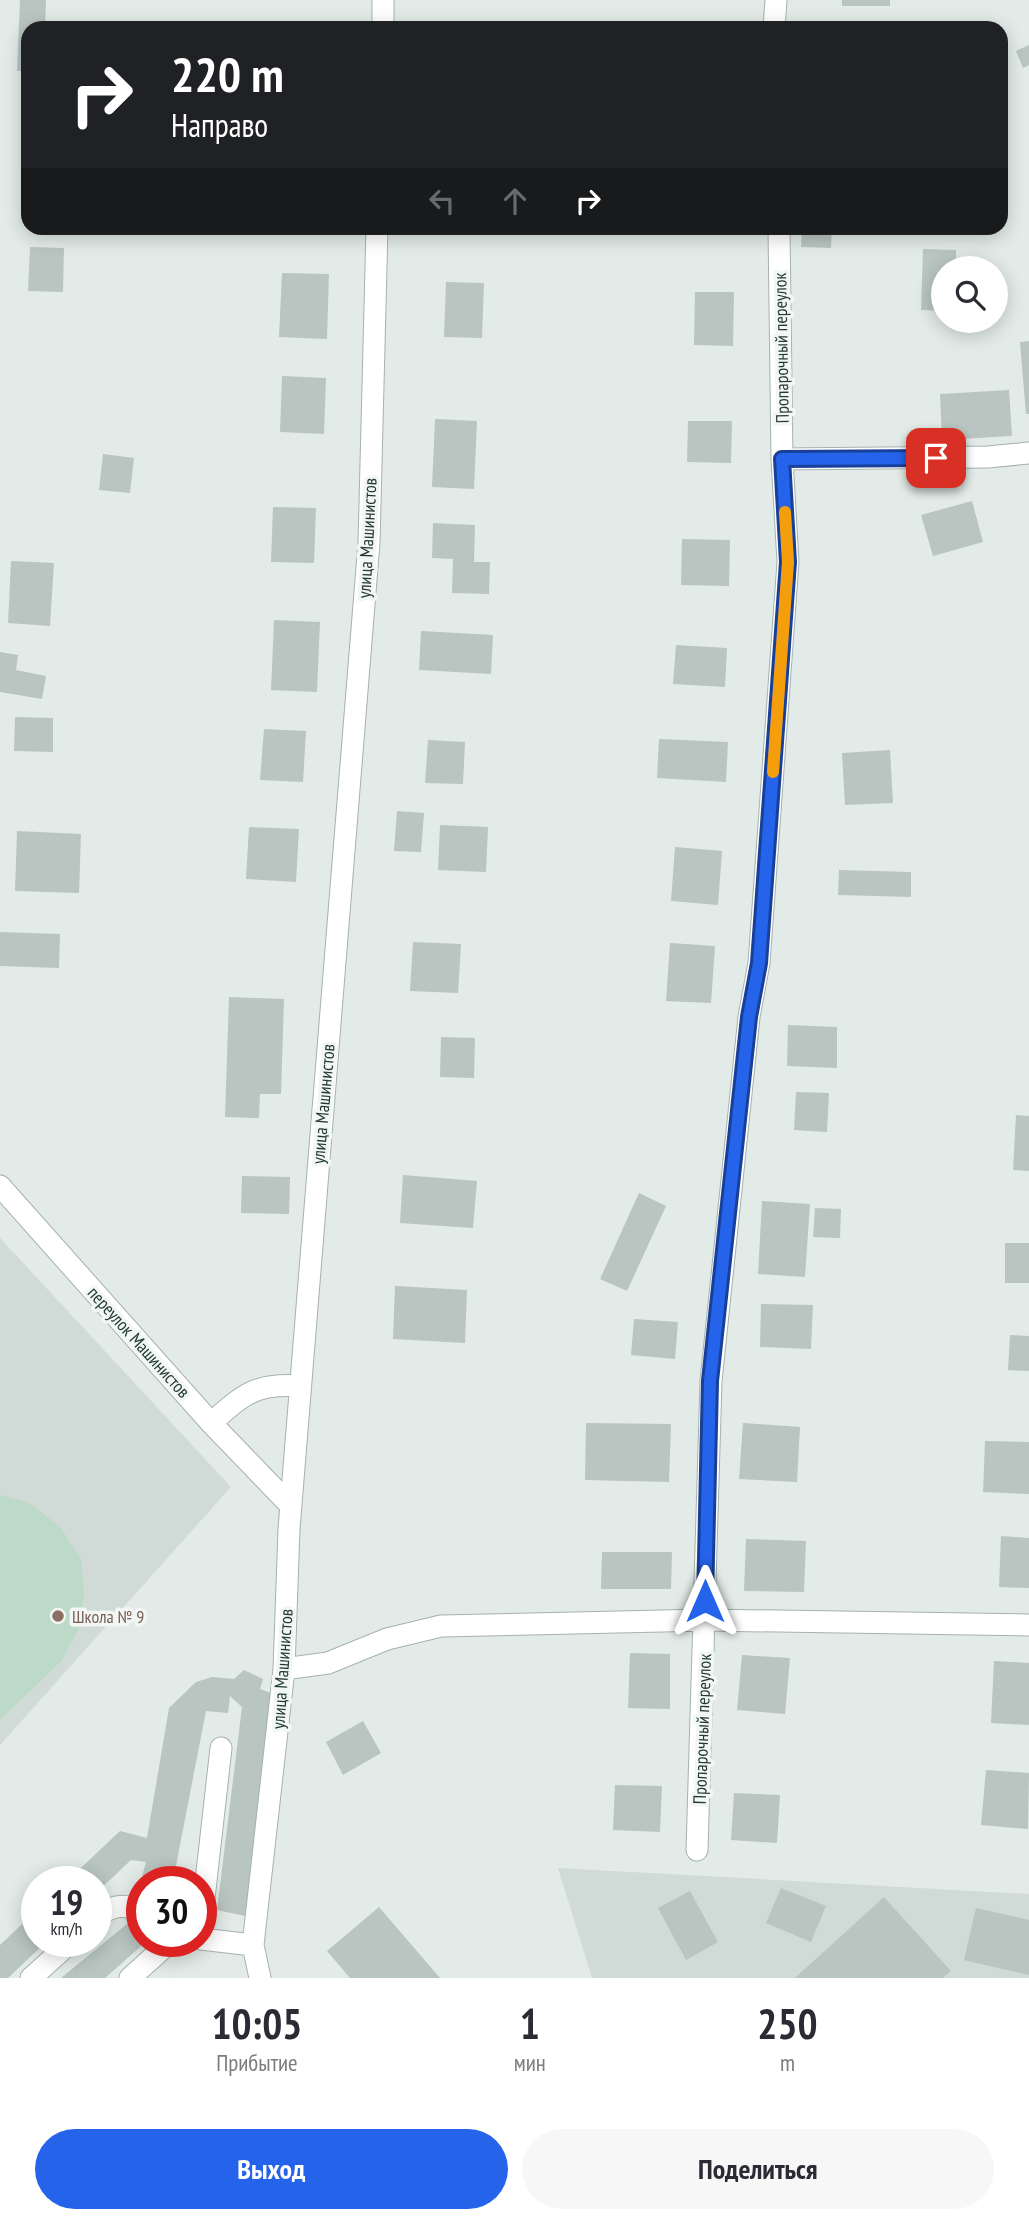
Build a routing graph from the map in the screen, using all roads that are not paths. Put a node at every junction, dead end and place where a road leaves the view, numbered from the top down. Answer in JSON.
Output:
{"nodes":[{"id":1,"x":383,"y":0,"type":"edge"},
{"id":2,"x":776,"y":0,"type":"edge"},
{"id":3,"x":383,"y":21,"type":"edge"},
{"id":4,"x":774,"y":21,"type":"edge"},
{"id":5,"x":377,"y":235,"type":"edge"},
{"id":6,"x":779,"y":235,"type":"edge"},
{"id":7,"x":1029,"y":453,"type":"edge"},
{"id":8,"x":782,"y":459,"type":"junction"},
{"id":9,"x":0,"y":1186,"type":"edge"},
{"id":10,"x":300,"y":1386,"type":"junction"},
{"id":11,"x":211,"y":1423,"type":"junction"},
{"id":12,"x":292,"y":1506,"type":"junction"},
{"id":13,"x":706,"y":1620,"type":"junction"},
{"id":14,"x":1029,"y":1625,"type":"edge"},
{"id":15,"x":284,"y":1669,"type":"junction"},
{"id":16,"x":221,"y":1748,"type":"dead end"},
{"id":17,"x":697,"y":1850,"type":"dead end"},
{"id":18,"x":208,"y":1866,"type":"edge"},
{"id":19,"x":217,"y":1942,"type":"edge"},
{"id":20,"x":253,"y":1945,"type":"junction"},
{"id":21,"x":54,"y":1957,"type":"edge"},
{"id":22,"x":153,"y":1957,"type":"edge"},
{"id":23,"x":31,"y":1978,"type":"edge"},
{"id":24,"x":130,"y":1978,"type":"edge"},
{"id":25,"x":260,"y":1978,"type":"edge"}],
"edges":[{"from":1,"to":3,"type":"street"},
{"from":2,"to":4,"type":"street"},
{"from":5,"to":10,"type":"street","name":"улица Машинистов"},
{"from":6,"to":8,"type":"street","name":"Пропарочный переулок"},
{"from":7,"to":8,"type":"street"},
{"from":8,"to":13,"type":"street","name":"Пропарочный переулок"},
{"from":9,"to":11,"type":"street","name":"переулок Машинистов"},
{"from":10,"to":11,"type":"street"},
{"from":10,"to":12,"type":"street","name":"улица Машинистов"},
{"from":11,"to":12,"type":"street","name":"переулок Машинистов"},
{"from":12,"to":15,"type":"street","name":"улица Машинистов"},
{"from":13,"to":14,"type":"street"},
{"from":13,"to":15,"type":"street"},
{"from":13,"to":17,"type":"street","name":"Пропарочный переулок"},
{"from":15,"to":20,"type":"street","name":"улица Машинистов"},
{"from":16,"to":18,"type":"street"},
{"from":19,"to":20,"type":"street"},
{"from":20,"to":25,"type":"street","name":"улица Машинистов"},
{"from":21,"to":23,"type":"street"},
{"from":22,"to":24,"type":"street"}]}
